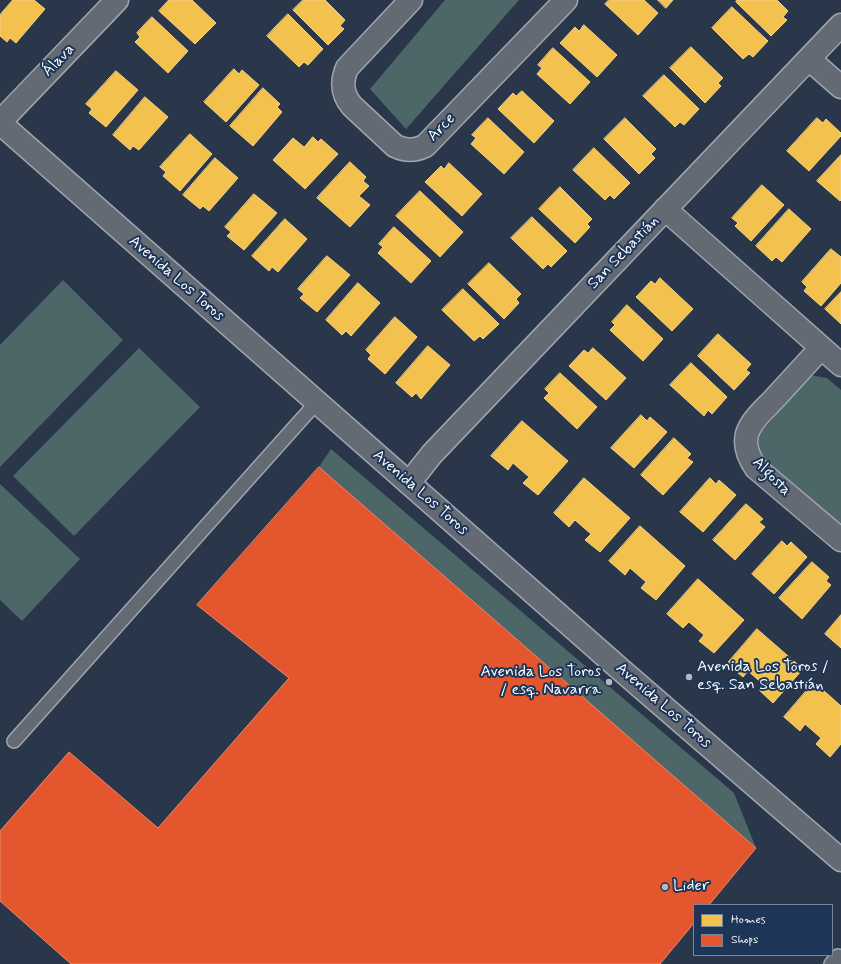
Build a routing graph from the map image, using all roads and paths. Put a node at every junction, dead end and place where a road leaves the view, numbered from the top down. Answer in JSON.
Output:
{"nodes":[{"id":1,"x":117,"y":0,"type":"edge"},
{"id":2,"x":411,"y":0,"type":"edge"},
{"id":3,"x":566,"y":0,"type":"edge"},
{"id":4,"x":841,"y":25,"type":"edge"},
{"id":5,"x":809,"y":59,"type":"junction"},
{"id":6,"x":841,"y":88,"type":"edge"},
{"id":7,"x":0,"y":122,"type":"edge"},
{"id":8,"x":665,"y":210,"type":"junction"},
{"id":9,"x":821,"y":348,"type":"junction"},
{"id":10,"x":841,"y":366,"type":"edge"},
{"id":11,"x":317,"y":402,"type":"junction"},
{"id":12,"x":409,"y":483,"type":"junction"},
{"id":13,"x":841,"y":540,"type":"edge"},
{"id":14,"x":14,"y":741,"type":"dead end"},
{"id":15,"x":841,"y":860,"type":"edge"},
{"id":16,"x":841,"y":958,"type":"edge"},
{"id":17,"x":831,"y":964,"type":"edge"}],
"edges":[{"from":1,"to":7,"type":"street","name":"Álava"},
{"from":2,"to":3,"type":"street","name":"Arce"},
{"from":4,"to":5,"type":"street","name":"San Sebastián"},
{"from":5,"to":6,"type":"street"},
{"from":5,"to":8,"type":"street","name":"San Sebastián"},
{"from":7,"to":11,"type":"street","name":"Avenida Los Toros"},
{"from":8,"to":9,"type":"street"},
{"from":8,"to":12,"type":"street","name":"San Sebastián"},
{"from":9,"to":10,"type":"street"},
{"from":9,"to":13,"type":"street","name":"Algosta"},
{"from":11,"to":12,"type":"street","name":"Avenida Los Toros"},
{"from":11,"to":14,"type":"lane"},
{"from":12,"to":15,"type":"street","name":"Avenida Los Toros"},
{"from":16,"to":17,"type":"lane"}]}
